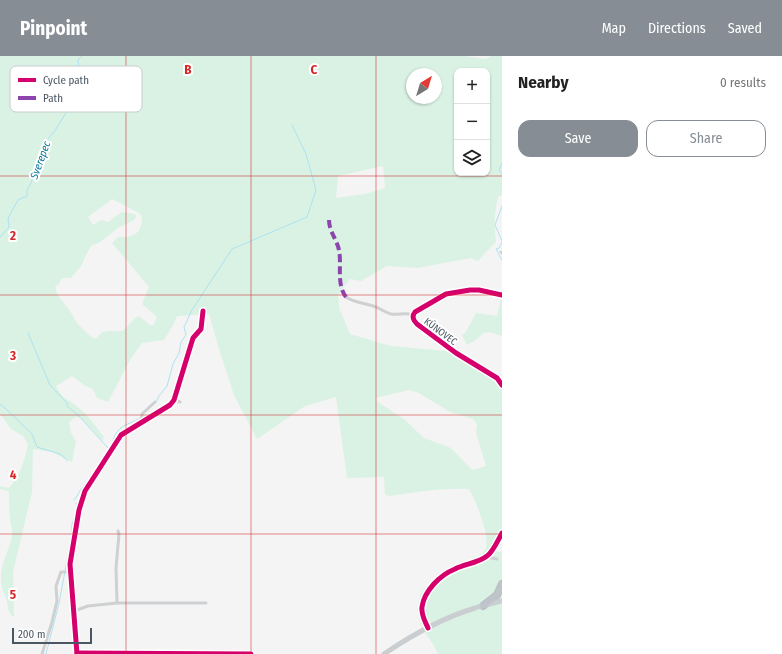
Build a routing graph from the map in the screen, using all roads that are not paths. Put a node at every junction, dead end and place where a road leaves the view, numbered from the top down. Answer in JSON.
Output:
{"nodes":[{"id":1,"x":502,"y":295,"type":"edge"},
{"id":2,"x":346,"y":297,"type":"dead end"},
{"id":3,"x":203,"y":311,"type":"dead end"},
{"id":4,"x":413,"y":314,"type":"junction"},
{"id":5,"x":502,"y":385,"type":"edge"},
{"id":6,"x":174,"y":400,"type":"junction"},
{"id":7,"x":154,"y":402,"type":"dead end"},
{"id":8,"x":180,"y":402,"type":"dead end"},
{"id":9,"x":142,"y":422,"type":"junction"},
{"id":10,"x":118,"y":531,"type":"dead end"},
{"id":11,"x":502,"y":533,"type":"edge"},
{"id":12,"x":486,"y":557,"type":"junction"},
{"id":13,"x":497,"y":559,"type":"dead end"},
{"id":14,"x":70,"y":572,"type":"junction"},
{"id":15,"x":502,"y":584,"type":"edge"},
{"id":16,"x":502,"y":601,"type":"edge"},
{"id":17,"x":117,"y":603,"type":"junction"},
{"id":18,"x":206,"y":603,"type":"dead end"},
{"id":19,"x":483,"y":606,"type":"junction"},
{"id":20,"x":74,"y":611,"type":"junction"},
{"id":21,"x":428,"y":628,"type":"junction"},
{"id":22,"x":42,"y":654,"type":"edge"},
{"id":23,"x":77,"y":654,"type":"edge"},
{"id":24,"x":251,"y":654,"type":"edge"},
{"id":25,"x":384,"y":654,"type":"edge"}],
"edges":[{"from":1,"to":4,"type":"street","name":"KÚNOVEC"},
{"from":2,"to":4,"type":"street","name":"KÚNOVEC"},
{"from":3,"to":6,"type":"street"},
{"from":4,"to":5,"type":"street","name":"KÚNOVEC"},
{"from":6,"to":8,"type":"street"},
{"from":6,"to":9,"type":"street"},
{"from":7,"to":9,"type":"street"},
{"from":9,"to":14,"type":"street"},
{"from":10,"to":17,"type":"street"},
{"from":11,"to":12,"type":"street"},
{"from":12,"to":13,"type":"street"},
{"from":12,"to":21,"type":"street"},
{"from":14,"to":20,"type":"street"},
{"from":14,"to":22,"type":"street"},
{"from":15,"to":19,"type":"highway"},
{"from":16,"to":19,"type":"main road"},
{"from":17,"to":18,"type":"street"},
{"from":17,"to":20,"type":"street"},
{"from":19,"to":21,"type":"main road"},
{"from":20,"to":23,"type":"street"},
{"from":21,"to":25,"type":"main road"},
{"from":23,"to":24,"type":"street"}]}
